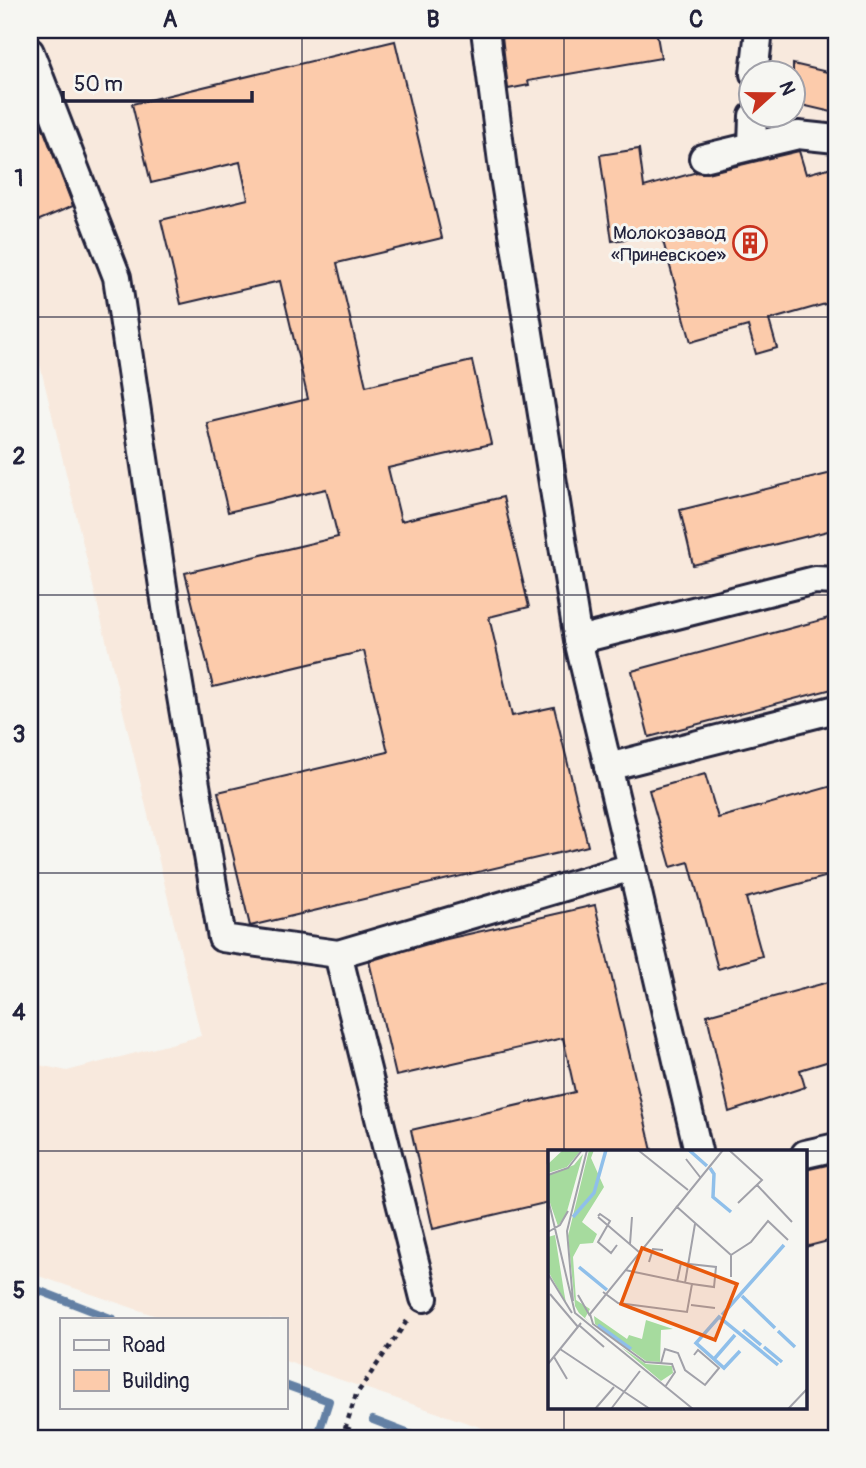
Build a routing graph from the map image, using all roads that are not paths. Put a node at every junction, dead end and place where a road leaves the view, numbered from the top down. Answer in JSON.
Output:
{"nodes":[{"id":1,"x":485,"y":30,"type":"edge"},
{"id":2,"x":759,"y":30,"type":"edge"},
{"id":3,"x":30,"y":52,"type":"edge"},
{"id":4,"x":756,"y":60,"type":"edge"},
{"id":5,"x":753,"y":130,"type":"edge"},
{"id":6,"x":836,"y":139,"type":"edge"},
{"id":7,"x":752,"y":146,"type":"junction"},
{"id":8,"x":703,"y":158,"type":"dead end"},
{"id":9,"x":836,"y":581,"type":"edge"},
{"id":10,"x":578,"y":640,"type":"junction"},
{"id":11,"x":836,"y":709,"type":"edge"},
{"id":12,"x":608,"y":767,"type":"junction"},
{"id":13,"x":632,"y":867,"type":"junction"},
{"id":14,"x":338,"y":954,"type":"junction"},
{"id":15,"x":836,"y":1147,"type":"edge"},
{"id":16,"x":698,"y":1150,"type":"edge"},
{"id":17,"x":806,"y":1154,"type":"edge"},
{"id":18,"x":424,"y":1298,"type":"road end"}],
"edges":[{"from":1,"to":10,"type":"lane"},
{"from":2,"to":4,"type":"lane"},
{"from":3,"to":14,"type":"lane"},
{"from":5,"to":7,"type":"lane"},
{"from":6,"to":7,"type":"lane"},
{"from":7,"to":8,"type":"lane"},
{"from":9,"to":10,"type":"lane"},
{"from":10,"to":12,"type":"lane"},
{"from":11,"to":12,"type":"lane"},
{"from":12,"to":13,"type":"lane"},
{"from":13,"to":14,"type":"lane"},
{"from":13,"to":16,"type":"lane"},
{"from":14,"to":18,"type":"lane"},
{"from":15,"to":17,"type":"lane"}]}
